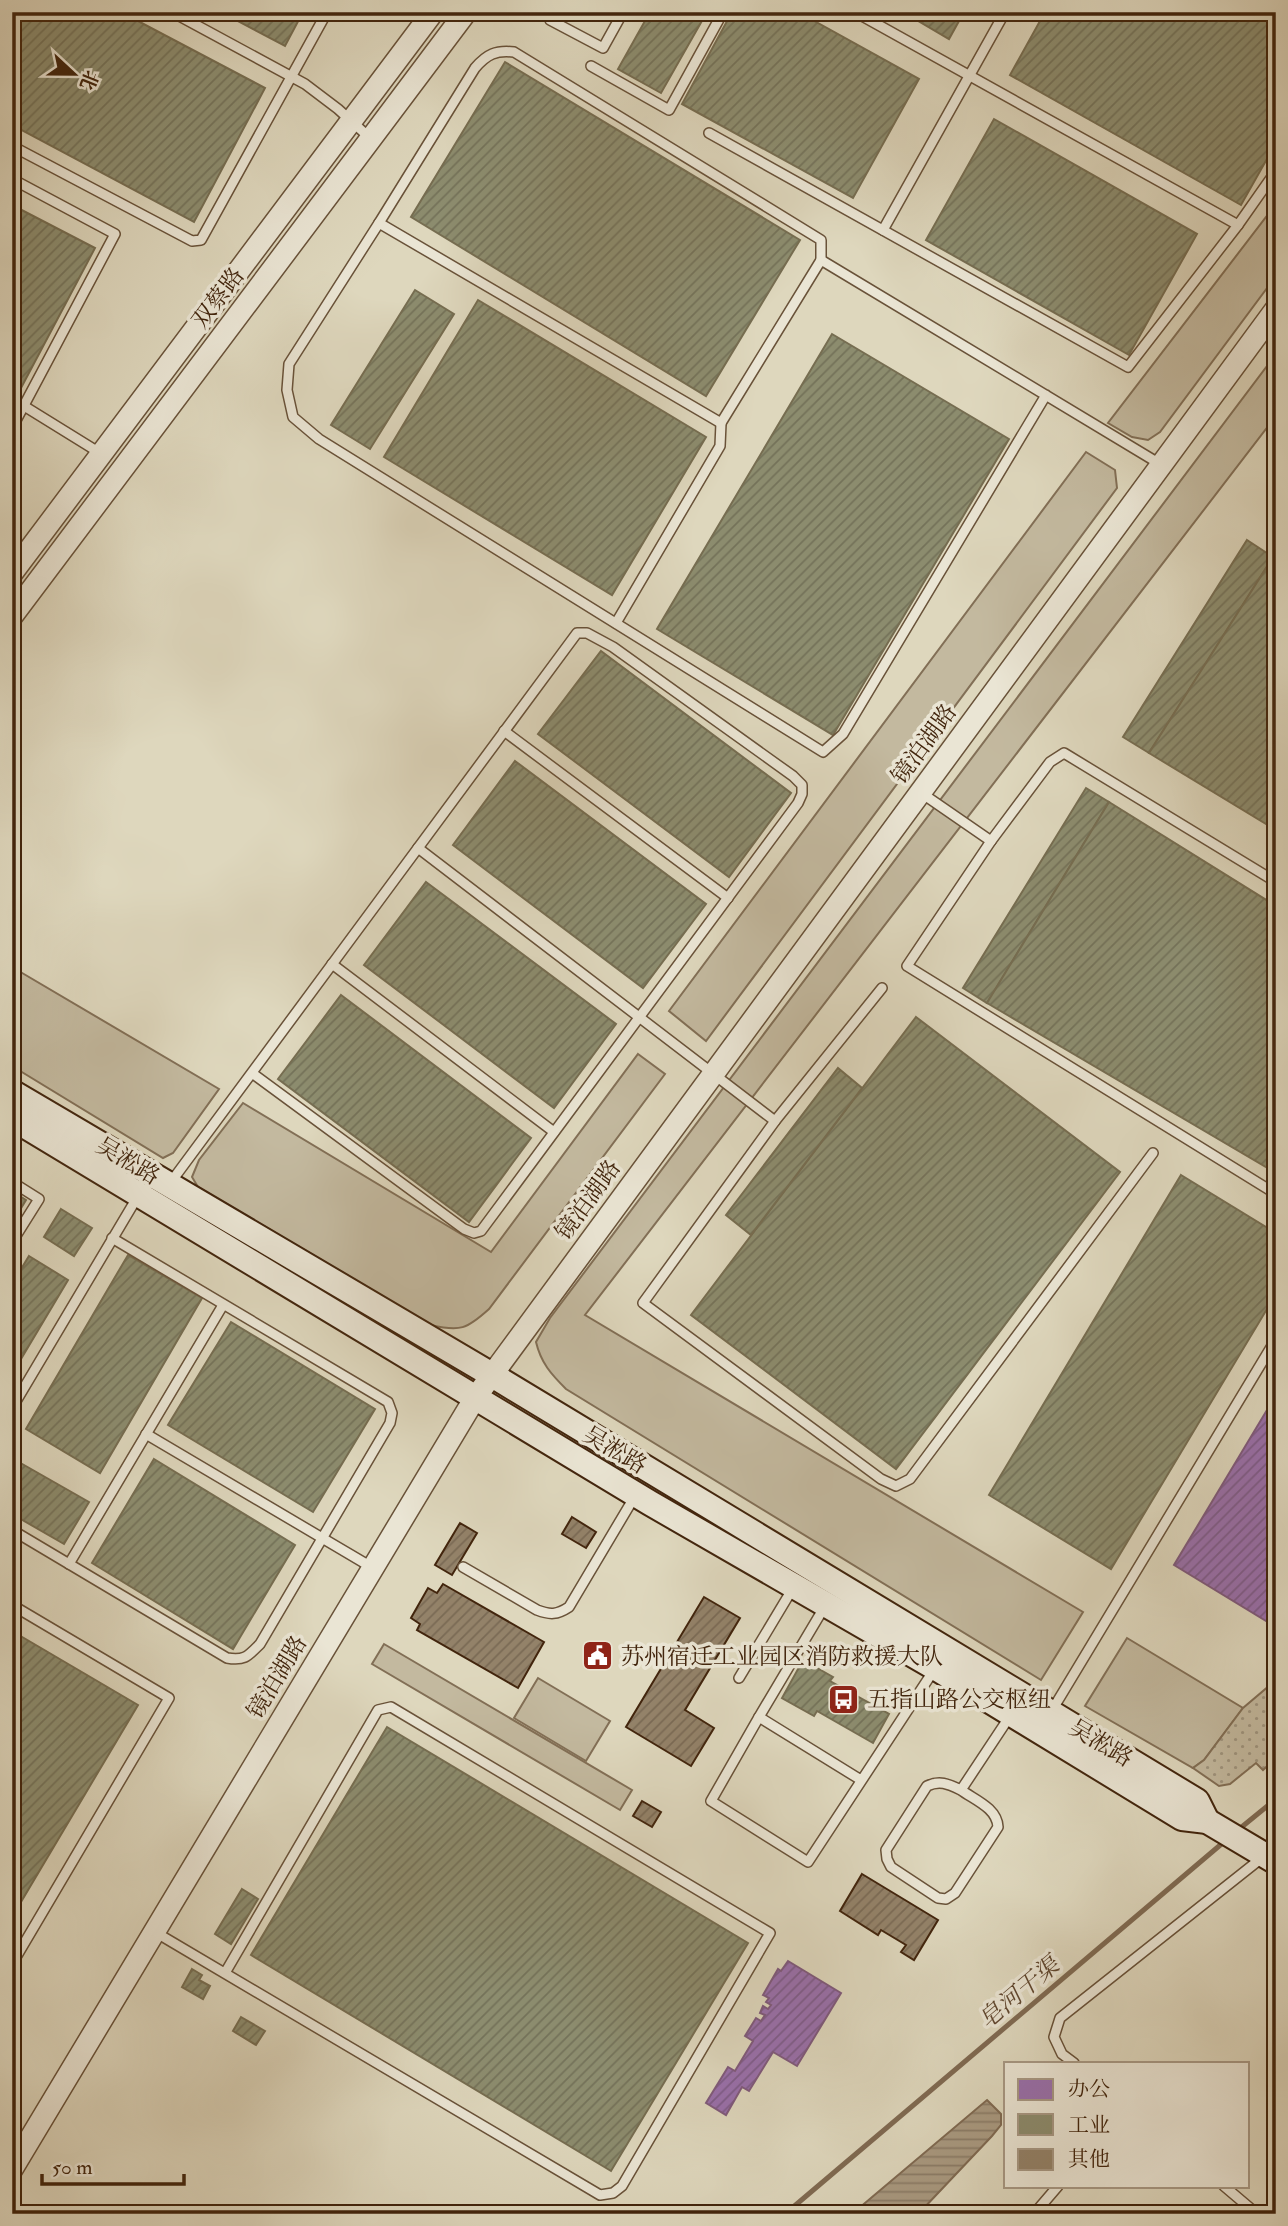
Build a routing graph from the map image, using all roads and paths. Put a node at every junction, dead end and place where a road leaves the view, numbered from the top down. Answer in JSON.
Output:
{"nodes":[{"id":1,"x":172,"y":12,"type":"edge"},
{"id":2,"x":327,"y":12,"type":"edge"},
{"id":3,"x":433,"y":12,"type":"edge"},
{"id":4,"x":466,"y":12,"type":"edge"},
{"id":5,"x":554,"y":12,"type":"edge"},
{"id":6,"x":623,"y":12,"type":"edge"},
{"id":7,"x":723,"y":12,"type":"edge"},
{"id":8,"x":855,"y":12,"type":"edge"},
{"id":9,"x":1005,"y":12,"type":"edge"},
{"id":10,"x":591,"y":66,"type":"dead end"},
{"id":11,"x":970,"y":76,"type":"junction"},
{"id":12,"x":291,"y":77,"type":"junction"},
{"id":13,"x":352,"y":121,"type":"junction"},
{"id":14,"x":709,"y":134,"type":"dead end"},
{"id":15,"x":371,"y":139,"type":"junction"},
{"id":16,"x":12,"y":146,"type":"edge"},
{"id":17,"x":1276,"y":171,"type":"edge"},
{"id":18,"x":12,"y":179,"type":"edge"},
{"id":19,"x":379,"y":223,"type":"junction"},
{"id":20,"x":1238,"y":225,"type":"junction"},
{"id":21,"x":883,"y":230,"type":"junction"},
{"id":22,"x":821,"y":260,"type":"junction"},
{"id":23,"x":1276,"y":309,"type":"edge"},
{"id":24,"x":1046,"y":395,"type":"junction"},
{"id":25,"x":24,"y":406,"type":"junction"},
{"id":26,"x":721,"y":423,"type":"junction"},
{"id":27,"x":12,"y":428,"type":"edge"},
{"id":28,"x":102,"y":454,"type":"junction"},
{"id":29,"x":1161,"y":465,"type":"junction"},
{"id":30,"x":12,"y":573,"type":"edge"},
{"id":31,"x":12,"y":616,"type":"edge"},
{"id":32,"x":616,"y":623,"type":"junction"},
{"id":33,"x":504,"y":731,"type":"junction"},
{"id":34,"x":920,"y":792,"type":"junction"},
{"id":35,"x":991,"y":841,"type":"junction"},
{"id":36,"x":418,"y":848,"type":"junction"},
{"id":37,"x":1276,"y":882,"type":"edge"},
{"id":38,"x":728,"y":898,"type":"junction"},
{"id":39,"x":332,"y":964,"type":"junction"},
{"id":40,"x":882,"y":988,"type":"dead end"},
{"id":41,"x":639,"y":1018,"type":"junction"},
{"id":42,"x":251,"y":1073,"type":"junction"},
{"id":43,"x":713,"y":1074,"type":"junction"},
{"id":44,"x":12,"y":1092,"type":"edge"},
{"id":45,"x":12,"y":1118,"type":"edge"},
{"id":46,"x":775,"y":1121,"type":"junction"},
{"id":47,"x":554,"y":1132,"type":"junction"},
{"id":48,"x":1153,"y":1153,"type":"dead end"},
{"id":49,"x":12,"y":1182,"type":"edge"},
{"id":50,"x":155,"y":1194,"type":"junction"},
{"id":51,"x":1276,"y":1194,"type":"edge"},
{"id":52,"x":112,"y":1238,"type":"junction"},
{"id":53,"x":12,"y":1242,"type":"edge"},
{"id":54,"x":223,"y":1305,"type":"junction"},
{"id":55,"x":1276,"y":1339,"type":"edge"},
{"id":56,"x":492,"y":1375,"type":"junction"},
{"id":57,"x":475,"y":1398,"type":"junction"},
{"id":58,"x":12,"y":1408,"type":"edge"},
{"id":59,"x":146,"y":1434,"type":"junction"},
{"id":60,"x":636,"y":1494,"type":"junction"},
{"id":61,"x":12,"y":1530,"type":"edge"},
{"id":62,"x":322,"y":1538,"type":"junction"},
{"id":63,"x":69,"y":1564,"type":"junction"},
{"id":64,"x":463,"y":1567,"type":"dead end"},
{"id":65,"x":373,"y":1568,"type":"junction"},
{"id":66,"x":800,"y":1576,"type":"junction"},
{"id":67,"x":12,"y":1605,"type":"edge"},
{"id":68,"x":826,"y":1605,"type":"junction"},
{"id":69,"x":936,"y":1668,"type":"junction"},
{"id":70,"x":739,"y":1678,"type":"dead end"},
{"id":71,"x":1011,"y":1715,"type":"junction"},
{"id":72,"x":759,"y":1717,"type":"junction"},
{"id":73,"x":1045,"y":1722,"type":"junction"},
{"id":74,"x":861,"y":1780,"type":"junction"},
{"id":75,"x":961,"y":1790,"type":"junction"},
{"id":76,"x":1270,"y":1859,"type":"edge"},
{"id":77,"x":155,"y":1931,"type":"junction"},
{"id":78,"x":12,"y":1964,"type":"edge"},
{"id":79,"x":225,"y":1973,"type":"junction"},
{"id":80,"x":1073,"y":2062,"type":"edge"},
{"id":81,"x":12,"y":2169,"type":"edge"},
{"id":82,"x":1056,"y":2188,"type":"edge"},
{"id":83,"x":1226,"y":2188,"type":"edge"},
{"id":84,"x":1276,"y":2204,"type":"edge"},
{"id":85,"x":12,"y":2206,"type":"edge"},
{"id":86,"x":24,"y":2214,"type":"edge"},
{"id":87,"x":1034,"y":2214,"type":"edge"},
{"id":88,"x":1257,"y":2214,"type":"edge"},
{"id":89,"x":1267,"y":2214,"type":"edge"}],
"edges":[{"from":1,"to":12,"type":"lane"},
{"from":2,"to":12,"type":"lane"},
{"from":3,"to":13,"type":"street","name":"双蔡路"},
{"from":4,"to":15,"type":"street","name":"双蔡路"},
{"from":5,"to":6,"type":"lane"},
{"from":7,"to":10,"type":"lane"},
{"from":8,"to":11,"type":"lane"},
{"from":9,"to":11,"type":"lane"},
{"from":11,"to":20,"type":"lane"},
{"from":11,"to":21,"type":"lane"},
{"from":12,"to":13,"type":"lane"},
{"from":12,"to":16,"type":"lane"},
{"from":13,"to":15,"type":"lane"},
{"from":13,"to":28,"type":"street","name":"双蔡路"},
{"from":14,"to":21,"type":"lane"},
{"from":15,"to":31,"type":"street","name":"双蔡路"},
{"from":17,"to":20,"type":"lane"},
{"from":18,"to":25,"type":"lane"},
{"from":19,"to":22,"type":"lane"},
{"from":19,"to":26,"type":"lane"},
{"from":19,"to":32,"type":"lane"},
{"from":20,"to":21,"type":"lane"},
{"from":22,"to":24,"type":"lane"},
{"from":22,"to":26,"type":"lane"},
{"from":23,"to":29,"type":"street","name":"镜泊湖路"},
{"from":24,"to":29,"type":"lane"},
{"from":24,"to":32,"type":"lane"},
{"from":25,"to":27,"type":"lane"},
{"from":25,"to":28,"type":"lane"},
{"from":26,"to":32,"type":"lane"},
{"from":28,"to":30,"type":"street","name":"双蔡路"},
{"from":29,"to":34,"type":"street","name":"镜泊湖路"},
{"from":33,"to":36,"type":"lane"},
{"from":33,"to":38,"type":"lane"},
{"from":33,"to":38,"type":"lane"},
{"from":34,"to":35,"type":"lane"},
{"from":34,"to":43,"type":"street","name":"镜泊湖路"},
{"from":35,"to":37,"type":"lane"},
{"from":35,"to":51,"type":"lane"},
{"from":36,"to":39,"type":"lane"},
{"from":36,"to":41,"type":"lane"},
{"from":38,"to":41,"type":"lane"},
{"from":39,"to":42,"type":"lane"},
{"from":39,"to":47,"type":"lane"},
{"from":40,"to":46,"type":"lane"},
{"from":41,"to":43,"type":"lane"},
{"from":41,"to":47,"type":"lane"},
{"from":42,"to":47,"type":"lane"},
{"from":42,"to":50,"type":"lane"},
{"from":43,"to":46,"type":"lane"},
{"from":43,"to":56,"type":"street","name":"镜泊湖路"},
{"from":44,"to":50,"type":"main road","name":"吴淞路"},
{"from":45,"to":50,"type":"main road","name":"吴淞路"},
{"from":46,"to":48,"type":"lane"},
{"from":49,"to":53,"type":"lane"},
{"from":50,"to":52,"type":"lane"},
{"from":50,"to":56,"type":"main road","name":"吴淞路"},
{"from":50,"to":57,"type":"main road","name":"吴淞路"},
{"from":52,"to":54,"type":"lane"},
{"from":52,"to":58,"type":"lane"},
{"from":54,"to":59,"type":"lane"},
{"from":54,"to":62,"type":"lane"},
{"from":55,"to":73,"type":"lane"},
{"from":56,"to":57,"type":"street","name":"镜泊湖路"},
{"from":56,"to":66,"type":"main road","name":"吴淞路"},
{"from":57,"to":60,"type":"main road","name":"吴淞路"},
{"from":57,"to":65,"type":"street","name":"镜泊湖路"},
{"from":59,"to":62,"type":"lane"},
{"from":59,"to":63,"type":"lane"},
{"from":60,"to":64,"type":"lane"},
{"from":60,"to":66,"type":"main road","name":"吴淞路"},
{"from":61,"to":63,"type":"lane"},
{"from":62,"to":63,"type":"lane"},
{"from":62,"to":65,"type":"lane"},
{"from":65,"to":77,"type":"street","name":"镜泊湖路"},
{"from":66,"to":68,"type":"main road","name":"吴淞路"},
{"from":66,"to":70,"type":"lane"},
{"from":66,"to":73,"type":"main road","name":"吴淞路"},
{"from":67,"to":78,"type":"lane"},
{"from":68,"to":69,"type":"main road","name":"吴淞路"},
{"from":68,"to":72,"type":"lane"},
{"from":69,"to":71,"type":"main road","name":"吴淞路"},
{"from":69,"to":74,"type":"lane"},
{"from":71,"to":73,"type":"main road","name":"吴淞路"},
{"from":71,"to":75,"type":"lane"},
{"from":72,"to":74,"type":"lane"},
{"from":72,"to":74,"type":"lane"},
{"from":73,"to":76,"type":"main road","name":"吴淞路"},
{"from":75,"to":75,"type":"lane"},
{"from":76,"to":80,"type":"lane"},
{"from":77,"to":79,"type":"lane"},
{"from":77,"to":81,"type":"street","name":"镜泊湖路"},
{"from":79,"to":79,"type":"lane"},
{"from":82,"to":87,"type":"lane"},
{"from":83,"to":88,"type":"lane"},
{"from":84,"to":89,"type":"lane"},
{"from":85,"to":86,"type":"lane"}]}
